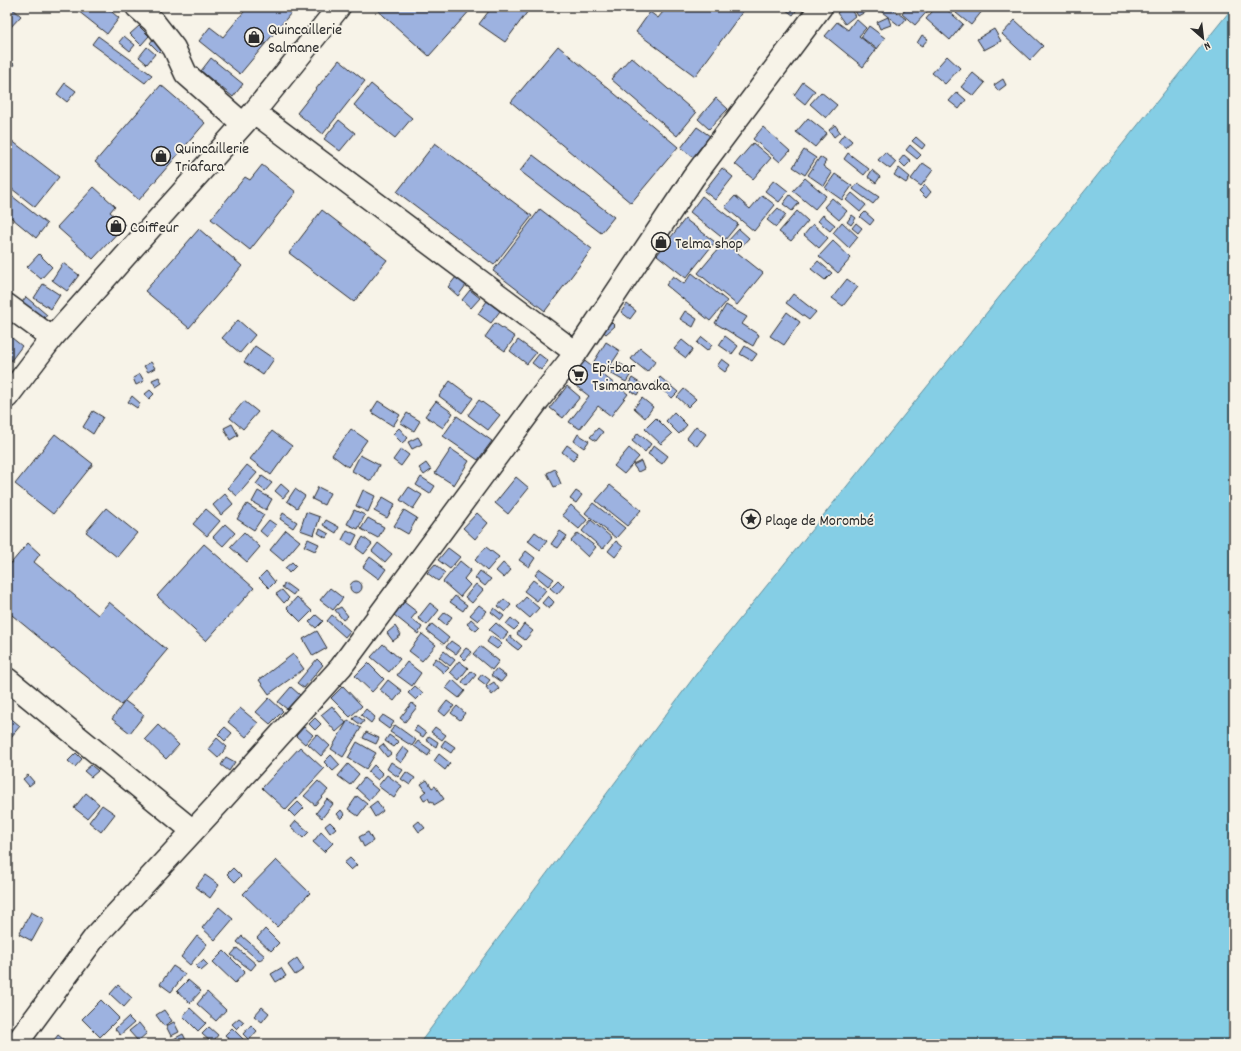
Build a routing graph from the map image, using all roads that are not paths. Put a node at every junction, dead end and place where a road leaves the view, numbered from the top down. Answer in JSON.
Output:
{"nodes":[{"id":1,"x":137,"y":7,"type":"edge"},
{"id":2,"x":339,"y":7,"type":"edge"},
{"id":3,"x":822,"y":7,"type":"edge"},
{"id":4,"x":249,"y":118,"type":"junction"},
{"id":5,"x":7,"y":306,"type":"edge"},
{"id":6,"x":52,"y":338,"type":"junction"},
{"id":7,"x":576,"y":352,"type":"junction"},
{"id":8,"x":7,"y":397,"type":"edge"},
{"id":9,"x":7,"y":678,"type":"edge"},
{"id":10,"x":193,"y":831,"type":"junction"},
{"id":11,"x":16,"y":1044,"type":"edge"}],
"edges":[{"from":1,"to":4,"type":"street"},
{"from":2,"to":4,"type":"street"},
{"from":3,"to":7,"type":"street"},
{"from":4,"to":6,"type":"street"},
{"from":4,"to":7,"type":"street"},
{"from":5,"to":6,"type":"street"},
{"from":6,"to":8,"type":"street"},
{"from":7,"to":10,"type":"street"},
{"from":9,"to":10,"type":"street"},
{"from":10,"to":11,"type":"street"}]}
